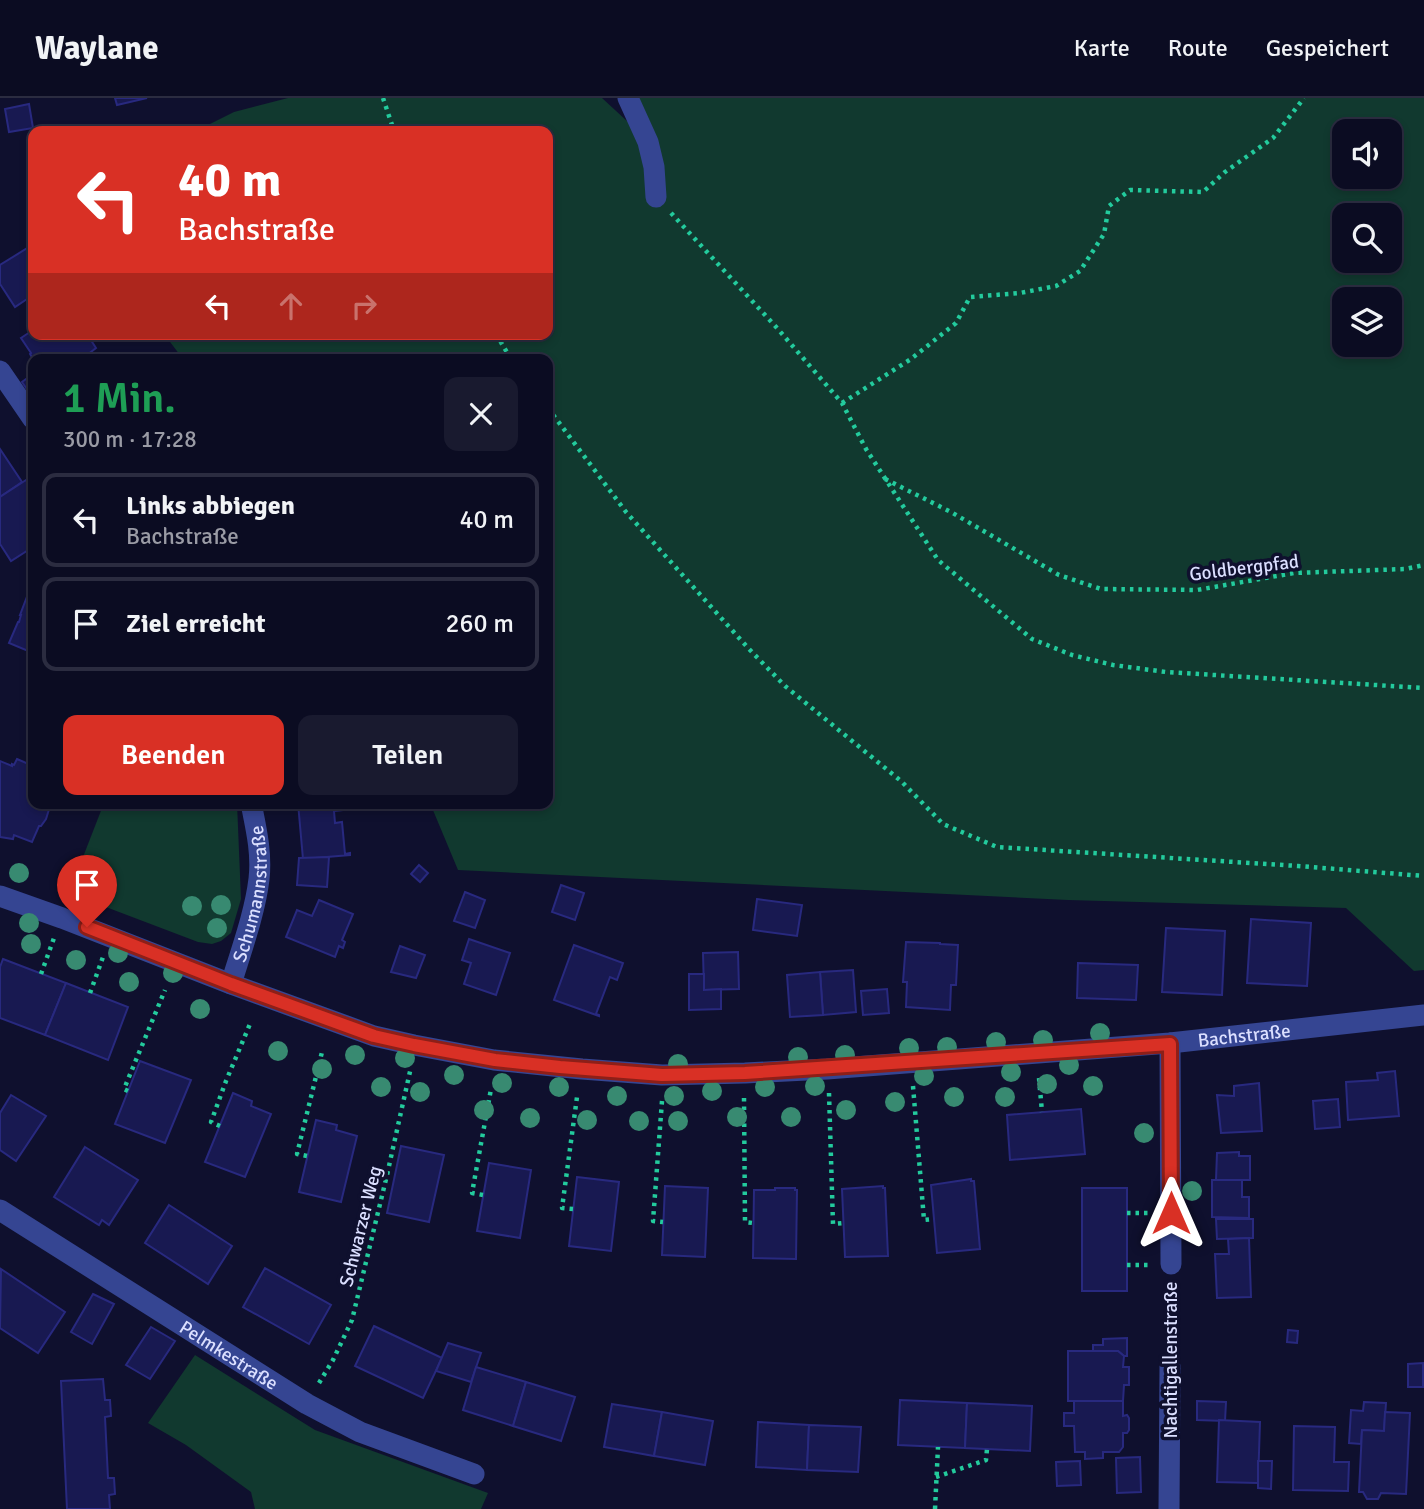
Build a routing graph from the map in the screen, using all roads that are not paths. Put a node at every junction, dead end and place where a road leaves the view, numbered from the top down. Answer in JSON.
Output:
{"nodes":[{"id":1,"x":628,"y":98,"type":"edge"},
{"id":2,"x":656,"y":197,"type":"road end"},
{"id":3,"x":0,"y":371,"type":"edge"},
{"id":4,"x":28,"y":412,"type":"edge"},
{"id":5,"x":252,"y":809,"type":"edge"},
{"id":6,"x":0,"y":895,"type":"edge"},
{"id":7,"x":231,"y":984,"type":"junction"},
{"id":8,"x":1424,"y":1015,"type":"edge"},
{"id":9,"x":1170,"y":1044,"type":"junction"},
{"id":10,"x":0,"y":1210,"type":"edge"},
{"id":11,"x":1171,"y":1264,"type":"road end"},
{"id":12,"x":1170,"y":1366,"type":"road end"},
{"id":13,"x":474,"y":1474,"type":"dead end"},
{"id":14,"x":1169,"y":1509,"type":"edge"}],
"edges":[{"from":1,"to":2,"type":"street"},
{"from":3,"to":4,"type":"street"},
{"from":5,"to":7,"type":"street","name":"Schumannstraße"},
{"from":6,"to":7,"type":"street","name":"Bachstraße"},
{"from":7,"to":9,"type":"street","name":"Bachstraße"},
{"from":8,"to":9,"type":"street","name":"Bachstraße"},
{"from":9,"to":11,"type":"street","name":"Nachtigallenstraße"},
{"from":10,"to":13,"type":"street","name":"Pelmkestraße"},
{"from":12,"to":14,"type":"street","name":"Nachtigallenstraße"}]}
